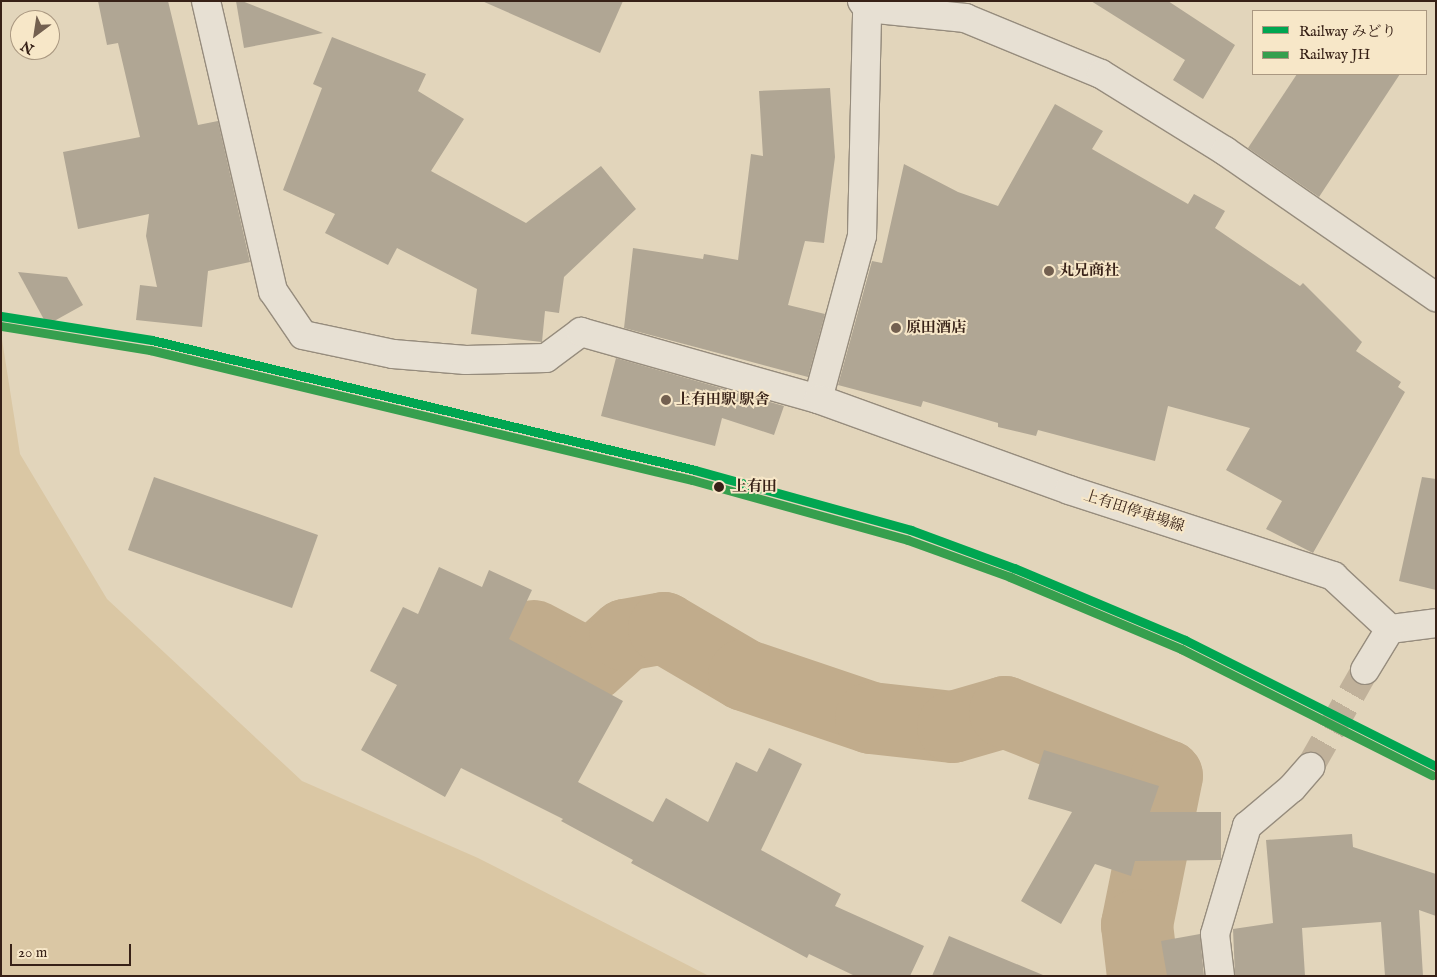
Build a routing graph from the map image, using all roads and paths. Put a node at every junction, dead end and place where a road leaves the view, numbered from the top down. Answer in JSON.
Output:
{"nodes":[{"id":1,"x":206,"y":1,"type":"edge"},
{"id":2,"x":865,"y":5,"type":"edge"},
{"id":3,"x":1436,"y":296,"type":"edge"},
{"id":4,"x":818,"y":399,"type":"junction"},
{"id":5,"x":1436,"y":623,"type":"edge"},
{"id":6,"x":1390,"y":629,"type":"junction"},
{"id":7,"x":1365,"y":670,"type":"tunnel mouth"},
{"id":8,"x":1310,"y":767,"type":"tunnel mouth"},
{"id":9,"x":1220,"y":976,"type":"edge"}],
"edges":[{"from":1,"to":4,"type":"street","name":"上有田停車場線"},
{"from":2,"to":3,"type":"street"},
{"from":2,"to":4,"type":"street"},
{"from":4,"to":6,"type":"street","name":"上有田停車場線"},
{"from":5,"to":6,"type":"street"},
{"from":6,"to":7,"type":"street"},
{"from":8,"to":9,"type":"street"}]}
